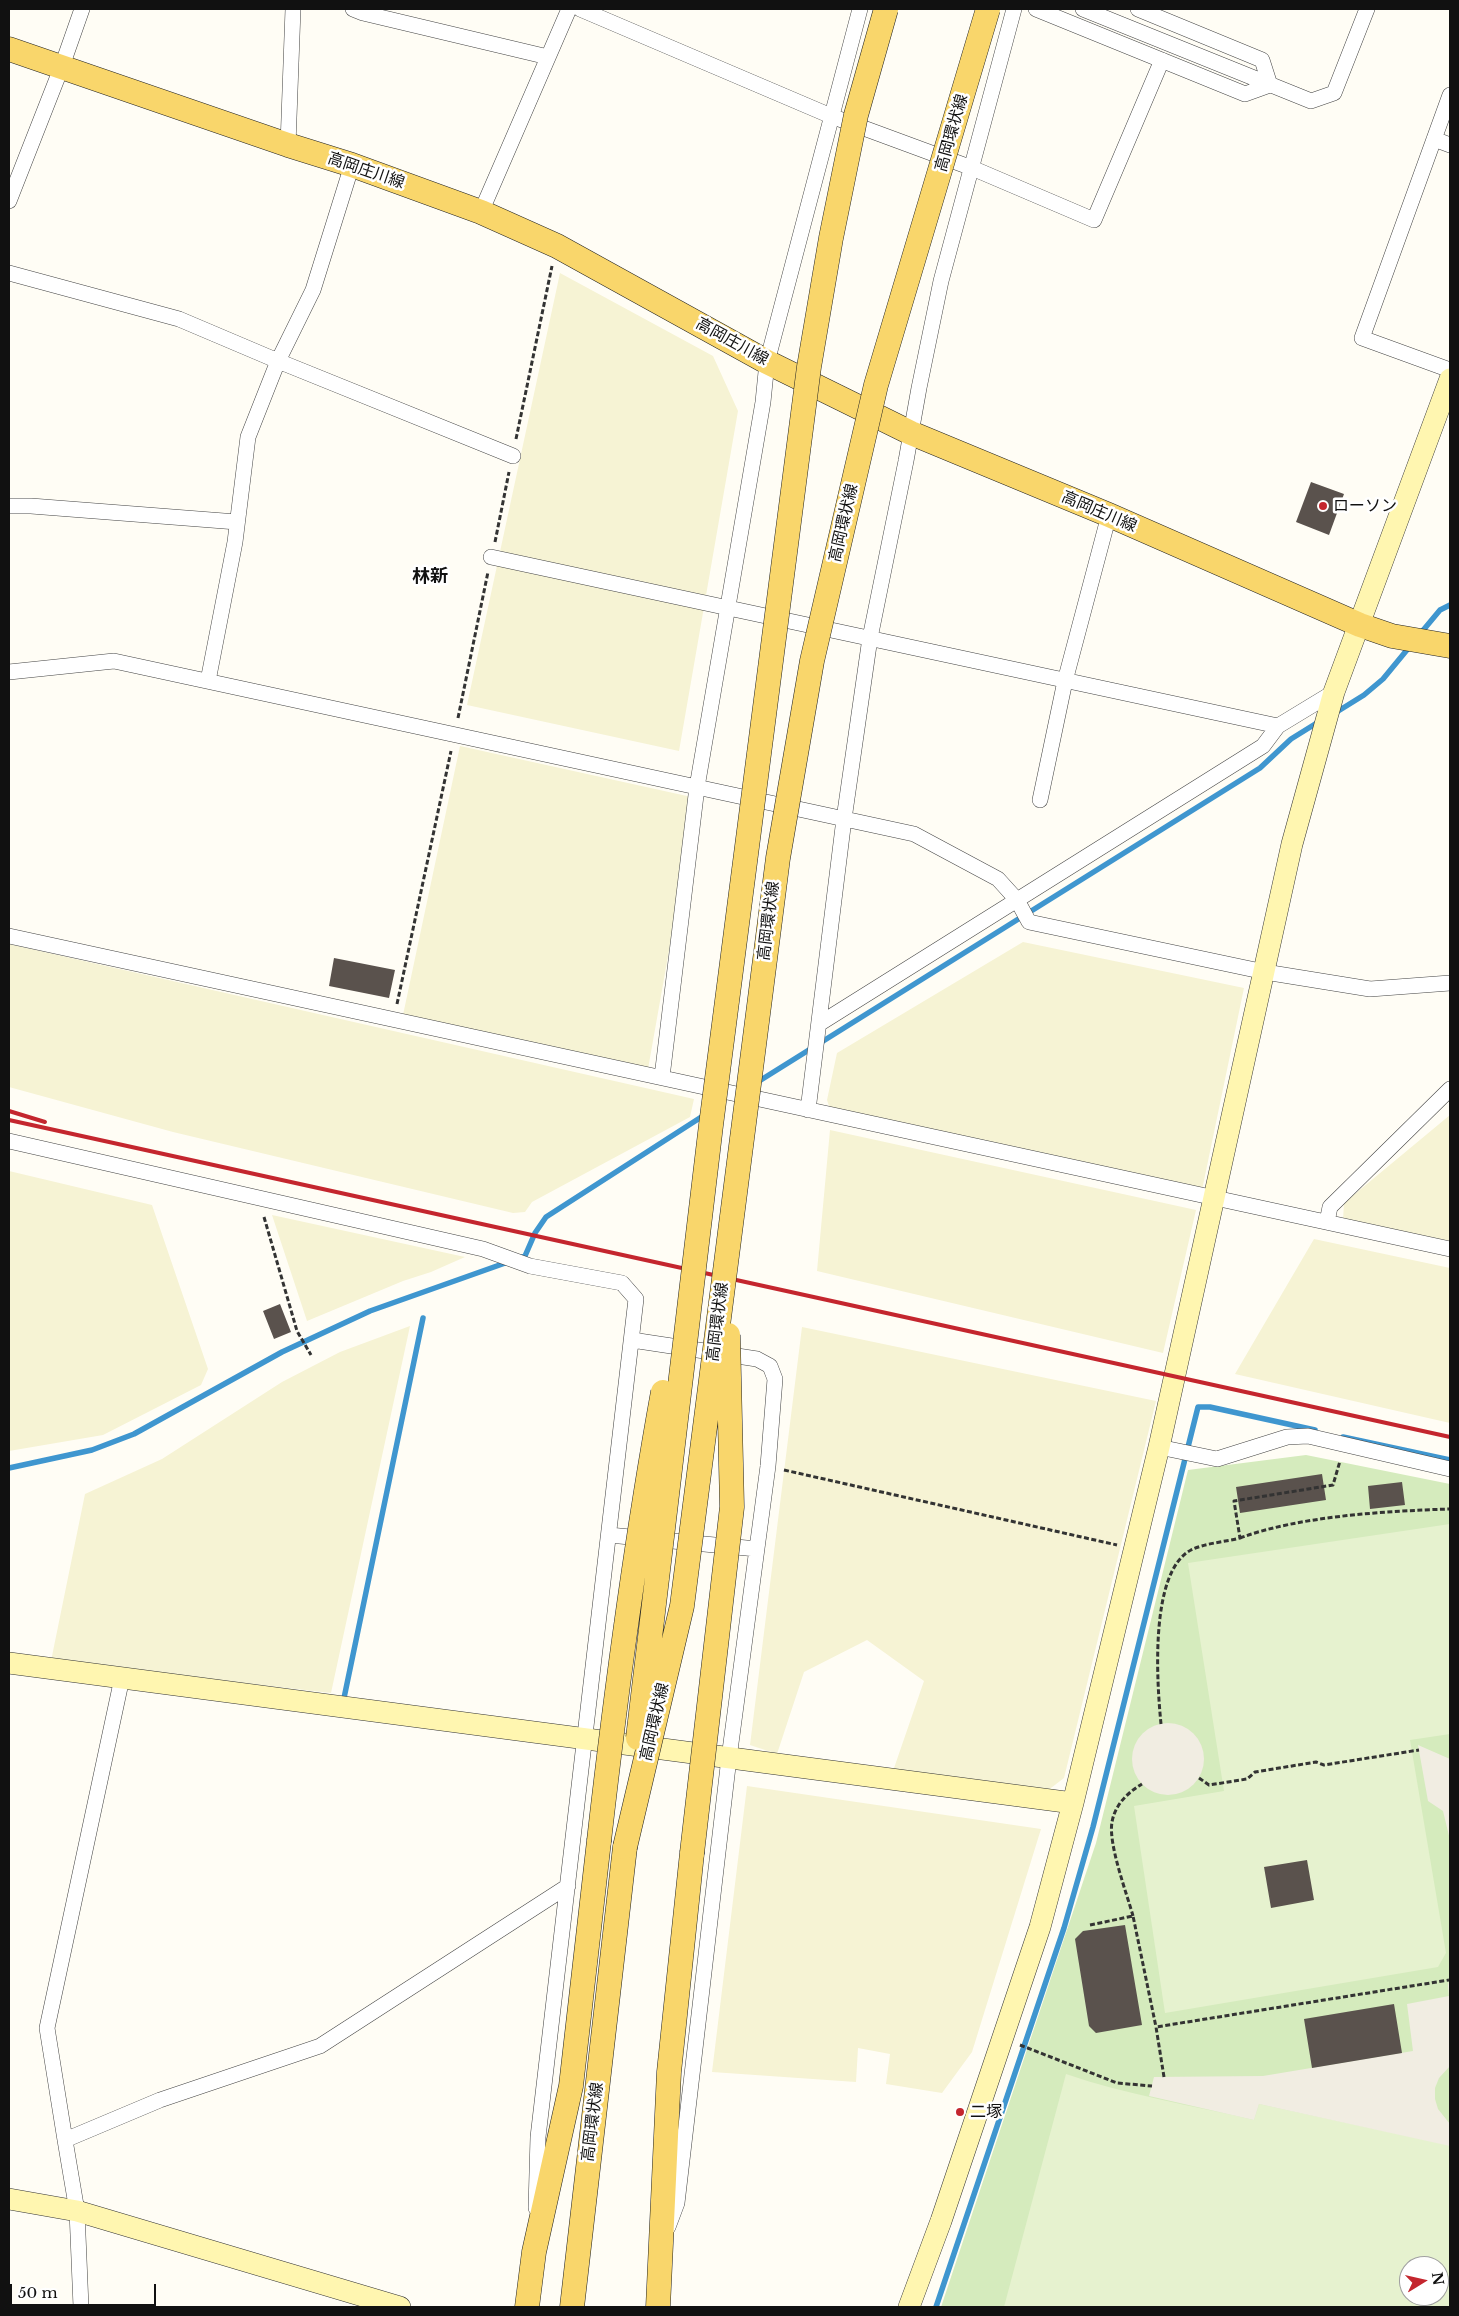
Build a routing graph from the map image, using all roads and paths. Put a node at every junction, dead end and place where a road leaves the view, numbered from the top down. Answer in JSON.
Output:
{"nodes":[{"id":1,"x":82,"y":9,"type":"edge"},
{"id":2,"x":292,"y":9,"type":"edge"},
{"id":3,"x":353,"y":9,"type":"edge"},
{"id":4,"x":569,"y":9,"type":"edge"},
{"id":5,"x":580,"y":9,"type":"edge"},
{"id":6,"x":860,"y":9,"type":"edge"},
{"id":7,"x":886,"y":9,"type":"edge"},
{"id":8,"x":988,"y":9,"type":"edge"},
{"id":9,"x":1014,"y":9,"type":"edge"},
{"id":10,"x":1036,"y":9,"type":"edge"},
{"id":11,"x":1083,"y":9,"type":"edge"},
{"id":12,"x":1138,"y":9,"type":"edge"},
{"id":13,"x":1367,"y":9,"type":"edge"},
{"id":14,"x":9,"y":49,"type":"edge"},
{"id":15,"x":548,"y":57,"type":"junction"},
{"id":16,"x":1162,"y":60,"type":"junction"},
{"id":17,"x":62,"y":66,"type":"junction"},
{"id":18,"x":1270,"y":85,"type":"junction"},
{"id":19,"x":1450,"y":95,"type":"edge"},
{"id":20,"x":831,"y":116,"type":"junction"},
{"id":21,"x":1434,"y":139,"type":"junction"},
{"id":22,"x":288,"y":145,"type":"junction"},
{"id":23,"x":1450,"y":145,"type":"edge"},
{"id":24,"x":352,"y":165,"type":"junction"},
{"id":25,"x":972,"y":168,"type":"junction"},
{"id":26,"x":9,"y":201,"type":"edge"},
{"id":27,"x":481,"y":212,"type":"junction"},
{"id":28,"x":556,"y":246,"type":"junction"},
{"id":29,"x":9,"y":273,"type":"edge"},
{"id":30,"x":278,"y":361,"type":"junction"},
{"id":31,"x":767,"y":362,"type":"junction"},
{"id":32,"x":1450,"y":370,"type":"edge"},
{"id":33,"x":1450,"y":378,"type":"edge"},
{"id":34,"x":911,"y":433,"type":"junction"},
{"id":35,"x":513,"y":456,"type":"junction"},
{"id":36,"x":9,"y":506,"type":"edge"},
{"id":37,"x":1108,"y":515,"type":"junction"},
{"id":38,"x":237,"y":522,"type":"junction"},
{"id":39,"x":491,"y":556,"type":"junction"},
{"id":40,"x":728,"y":608,"type":"junction"},
{"id":41,"x":1360,"y":625,"type":"junction"},
{"id":42,"x":870,"y":638,"type":"junction"},
{"id":43,"x":1450,"y":646,"type":"edge"},
{"id":44,"x":9,"y":672,"type":"edge"},
{"id":45,"x":208,"y":682,"type":"junction"},
{"id":46,"x":1065,"y":682,"type":"junction"},
{"id":47,"x":1332,"y":700,"type":"junction"},
{"id":48,"x":1278,"y":726,"type":"junction"},
{"id":49,"x":454,"y":734,"type":"junction"},
{"id":50,"x":697,"y":787,"type":"junction"},
{"id":51,"x":1040,"y":800,"type":"dead end"},
{"id":52,"x":844,"y":819,"type":"junction"},
{"id":53,"x":1019,"y":903,"type":"junction"},
{"id":54,"x":9,"y":936,"type":"edge"},
{"id":55,"x":1265,"y":972,"type":"junction"},
{"id":56,"x":1450,"y":983,"type":"edge"},
{"id":57,"x":394,"y":1021,"type":"junction"},
{"id":58,"x":819,"y":1024,"type":"junction"},
{"id":59,"x":662,"y":1077,"type":"junction"},
{"id":60,"x":1450,"y":1089,"type":"edge"},
{"id":61,"x":808,"y":1110,"type":"junction"},
{"id":62,"x":710,"y":1125,"type":"junction"},
{"id":63,"x":9,"y":1141,"type":"edge"},
{"id":64,"x":259,"y":1198,"type":"junction"},
{"id":65,"x":1216,"y":1199,"type":"junction"},
{"id":66,"x":1327,"y":1222,"type":"junction"},
{"id":67,"x":1450,"y":1249,"type":"edge"},
{"id":68,"x":726,"y":1258,"type":"junction"},
{"id":69,"x":632,"y":1340,"type":"junction"},
{"id":70,"x":312,"y":1355,"type":"dead end"},
{"id":71,"x":1344,"y":1445,"type":"junction"},
{"id":72,"x":1159,"y":1446,"type":"junction"},
{"id":73,"x":768,"y":1466,"type":"junction"},
{"id":74,"x":1450,"y":1469,"type":"edge"},
{"id":75,"x":1450,"y":1509,"type":"edge"},
{"id":76,"x":609,"y":1535,"type":"junction"},
{"id":77,"x":1240,"y":1538,"type":"junction"},
{"id":78,"x":757,"y":1549,"type":"junction"},
{"id":79,"x":1134,"y":1549,"type":"junction"},
{"id":80,"x":9,"y":1663,"type":"edge"},
{"id":81,"x":122,"y":1678,"type":"junction"},
{"id":82,"x":1161,"y":1724,"type":"dead end"},
{"id":83,"x":585,"y":1740,"type":"junction"},
{"id":84,"x":1419,"y":1750,"type":"dead end"},
{"id":85,"x":729,"y":1758,"type":"junction"},
{"id":86,"x":1199,"y":1778,"type":"dead end"},
{"id":87,"x":1142,"y":1784,"type":"dead end"},
{"id":88,"x":1073,"y":1803,"type":"junction"},
{"id":89,"x":625,"y":1847,"type":"junction"},
{"id":90,"x":568,"y":1886,"type":"junction"},
{"id":91,"x":1133,"y":1916,"type":"junction"},
{"id":92,"x":1090,"y":1925,"type":"dead end"},
{"id":93,"x":1449,"y":1980,"type":"dead end"},
{"id":94,"x":1156,"y":2027,"type":"junction"},
{"id":95,"x":1004,"y":2038,"type":"junction"},
{"id":96,"x":1164,"y":2077,"type":"dead end"},
{"id":97,"x":1152,"y":2086,"type":"dead end"},
{"id":98,"x":65,"y":2140,"type":"junction"},
{"id":99,"x":9,"y":2199,"type":"edge"},
{"id":100,"x":77,"y":2211,"type":"junction"},
{"id":101,"x":660,"y":2250,"type":"junction"},
{"id":102,"x":534,"y":2252,"type":"junction"},
{"id":103,"x":659,"y":2274,"type":"junction"},
{"id":104,"x":81,"y":2307,"type":"edge"},
{"id":105,"x":400,"y":2307,"type":"edge"},
{"id":106,"x":527,"y":2307,"type":"edge"},
{"id":107,"x":572,"y":2307,"type":"edge"},
{"id":108,"x":642,"y":2307,"type":"edge"},
{"id":109,"x":658,"y":2307,"type":"edge"},
{"id":110,"x":909,"y":2307,"type":"edge"}],
"edges":[{"from":1,"to":17,"type":"street"},
{"from":2,"to":22,"type":"street"},
{"from":3,"to":15,"type":"street"},
{"from":4,"to":15,"type":"street"},
{"from":5,"to":20,"type":"street"},
{"from":6,"to":20,"type":"street"},
{"from":7,"to":62,"type":"main road","name":"高岡環状線","bridge":true},
{"from":8,"to":68,"type":"main road","name":"高岡環状線","bridge":true},
{"from":9,"to":25,"type":"street"},
{"from":10,"to":16,"type":"street"},
{"from":11,"to":18,"type":"street"},
{"from":12,"to":18,"type":"street"},
{"from":13,"to":18,"type":"street"},
{"from":14,"to":17,"type":"main road","name":"高岡庄川線"},
{"from":15,"to":27,"type":"street"},
{"from":16,"to":18,"type":"street"},
{"from":16,"to":25,"type":"street"},
{"from":17,"to":22,"type":"main road","name":"高岡庄川線"},
{"from":17,"to":26,"type":"street"},
{"from":19,"to":21,"type":"street"},
{"from":20,"to":25,"type":"street"},
{"from":20,"to":31,"type":"street"},
{"from":21,"to":23,"type":"street"},
{"from":21,"to":32,"type":"street"},
{"from":22,"to":24,"type":"main road","name":"高岡庄川線"},
{"from":24,"to":27,"type":"main road","name":"高岡庄川線"},
{"from":24,"to":30,"type":"street"},
{"from":25,"to":34,"type":"street"},
{"from":27,"to":28,"type":"main road","name":"高岡庄川線"},
{"from":28,"to":31,"type":"main road","name":"高岡庄川線"},
{"from":28,"to":35,"type":"path"},
{"from":29,"to":30,"type":"street"},
{"from":30,"to":35,"type":"street"},
{"from":30,"to":38,"type":"street"},
{"from":31,"to":34,"type":"main road","name":"高岡庄川線"},
{"from":31,"to":40,"type":"street"},
{"from":33,"to":41,"type":"street"},
{"from":34,"to":37,"type":"main road","name":"高岡庄川線"},
{"from":34,"to":42,"type":"street"},
{"from":35,"to":39,"type":"path"},
{"from":36,"to":38,"type":"street"},
{"from":37,"to":41,"type":"main road","name":"高岡庄川線"},
{"from":37,"to":46,"type":"street"},
{"from":38,"to":45,"type":"street"},
{"from":39,"to":40,"type":"street"},
{"from":39,"to":49,"type":"path"},
{"from":40,"to":42,"type":"street"},
{"from":40,"to":50,"type":"street"},
{"from":41,"to":43,"type":"main road","name":"高岡庄川線"},
{"from":41,"to":47,"type":"street"},
{"from":42,"to":46,"type":"street"},
{"from":42,"to":52,"type":"street"},
{"from":44,"to":45,"type":"street"},
{"from":45,"to":49,"type":"street"},
{"from":46,"to":48,"type":"street"},
{"from":46,"to":51,"type":"street"},
{"from":47,"to":48,"type":"street"},
{"from":47,"to":55,"type":"street"},
{"from":48,"to":53,"type":"street"},
{"from":49,"to":50,"type":"street"},
{"from":49,"to":57,"type":"path"},
{"from":50,"to":52,"type":"street"},
{"from":50,"to":59,"type":"street"},
{"from":52,"to":53,"type":"street"},
{"from":52,"to":58,"type":"street"},
{"from":53,"to":55,"type":"street"},
{"from":53,"to":58,"type":"street"},
{"from":54,"to":57,"type":"street"},
{"from":55,"to":56,"type":"street"},
{"from":55,"to":65,"type":"street"},
{"from":57,"to":59,"type":"street"},
{"from":58,"to":61,"type":"street"},
{"from":59,"to":61,"type":"street"},
{"from":60,"to":66,"type":"street"},
{"from":61,"to":65,"type":"street"},
{"from":62,"to":89,"type":"main road","name":"高岡環状線","bridge":true},
{"from":62,"to":102,"type":"main road","bridge":true},
{"from":63,"to":64,"type":"street"},
{"from":64,"to":69,"type":"street"},
{"from":64,"to":70,"type":"path"},
{"from":65,"to":66,"type":"street"},
{"from":65,"to":72,"type":"street"},
{"from":66,"to":67,"type":"street"},
{"from":68,"to":89,"type":"main road","name":"高岡環状線","bridge":true},
{"from":68,"to":101,"type":"main road","bridge":true},
{"from":69,"to":73,"type":"street"},
{"from":69,"to":76,"type":"street"},
{"from":71,"to":72,"type":"street"},
{"from":71,"to":74,"type":"street"},
{"from":71,"to":77,"type":"path"},
{"from":72,"to":79,"type":"street"},
{"from":73,"to":78,"type":"street"},
{"from":73,"to":79,"type":"path"},
{"from":75,"to":77,"type":"path"},
{"from":76,"to":78,"type":"street"},
{"from":76,"to":83,"type":"street"},
{"from":77,"to":82,"type":"path"},
{"from":78,"to":85,"type":"street"},
{"from":79,"to":88,"type":"street"},
{"from":80,"to":81,"type":"street"},
{"from":81,"to":83,"type":"street"},
{"from":81,"to":98,"type":"street"},
{"from":83,"to":85,"type":"street"},
{"from":83,"to":90,"type":"street"},
{"from":84,"to":86,"type":"path"},
{"from":85,"to":88,"type":"street"},
{"from":85,"to":101,"type":"street"},
{"from":87,"to":91,"type":"path"},
{"from":88,"to":95,"type":"street"},
{"from":89,"to":107,"type":"main road","name":"高岡環状線"},
{"from":90,"to":98,"type":"street"},
{"from":90,"to":102,"type":"street"},
{"from":91,"to":92,"type":"path"},
{"from":91,"to":94,"type":"path"},
{"from":93,"to":94,"type":"path"},
{"from":94,"to":96,"type":"path"},
{"from":95,"to":97,"type":"path"},
{"from":95,"to":110,"type":"street"},
{"from":98,"to":100,"type":"street"},
{"from":99,"to":100,"type":"street"},
{"from":100,"to":104,"type":"street"},
{"from":100,"to":105,"type":"street"},
{"from":101,"to":103,"type":"main road"},
{"from":102,"to":106,"type":"main road"},
{"from":103,"to":108,"type":"main road"},
{"from":103,"to":109,"type":"main road"}]}
